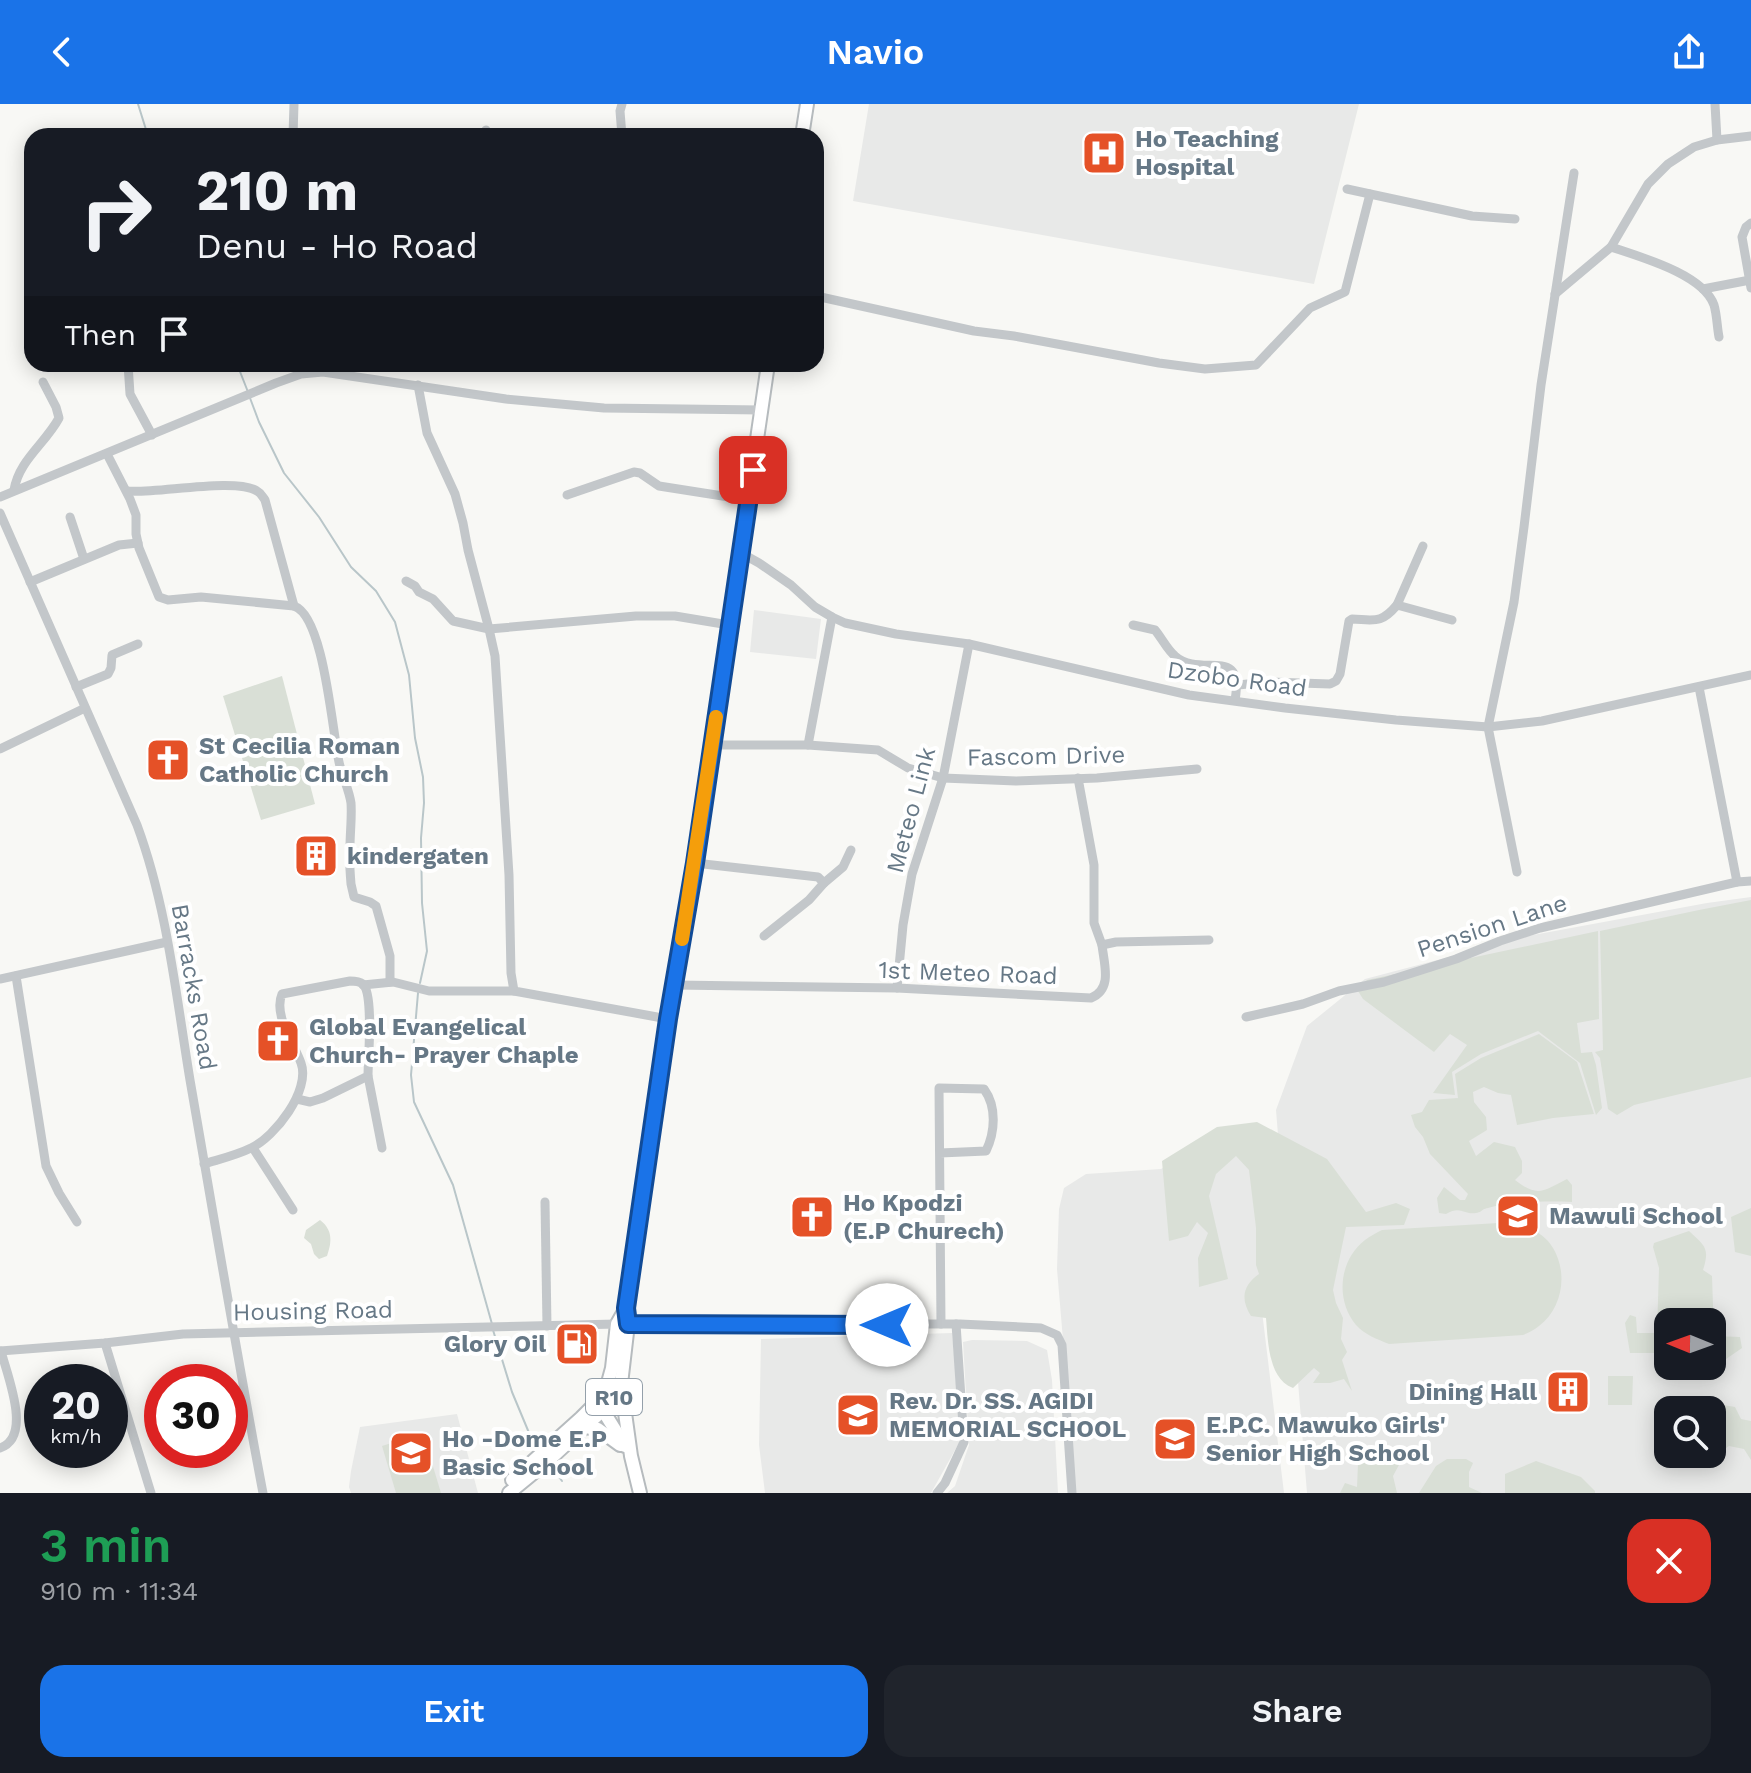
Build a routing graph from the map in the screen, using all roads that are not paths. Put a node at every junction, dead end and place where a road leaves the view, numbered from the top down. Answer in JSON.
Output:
{"nodes":[{"id":1,"x":294,"y":104,"type":"edge"},
{"id":2,"x":622,"y":104,"type":"edge"},
{"id":3,"x":807,"y":104,"type":"edge"},
{"id":4,"x":1715,"y":104,"type":"edge"},
{"id":5,"x":293,"y":128,"type":"edge"},
{"id":6,"x":621,"y":128,"type":"edge"},
{"id":7,"x":803,"y":128,"type":"edge"},
{"id":8,"x":1751,"y":136,"type":"edge"},
{"id":9,"x":1717,"y":140,"type":"junction"},
{"id":10,"x":1574,"y":173,"type":"dead end"},
{"id":11,"x":1347,"y":189,"type":"dead end"},
{"id":12,"x":1370,"y":194,"type":"junction"},
{"id":13,"x":1515,"y":219,"type":"dead end"},
{"id":14,"x":1751,"y":223,"type":"edge"},
{"id":15,"x":1611,"y":247,"type":"junction"},
{"id":16,"x":1750,"y":284,"type":"edge"},
{"id":17,"x":1703,"y":289,"type":"junction"},
{"id":18,"x":1555,"y":294,"type":"junction"},
{"id":19,"x":824,"y":298,"type":"edge"},
{"id":20,"x":1719,"y":337,"type":"dead end"},
{"id":21,"x":129,"y":372,"type":"edge"},
{"id":22,"x":308,"y":372,"type":"edge"},
{"id":23,"x":345,"y":372,"type":"edge"},
{"id":24,"x":767,"y":372,"type":"edge"},
{"id":25,"x":43,"y":382,"type":"dead end"},
{"id":26,"x":418,"y":385,"type":"junction"},
{"id":27,"x":762,"y":410,"type":"junction"},
{"id":28,"x":152,"y":435,"type":"junction"},
{"id":29,"x":107,"y":454,"type":"junction"},
{"id":30,"x":14,"y":490,"type":"junction"},
{"id":31,"x":127,"y":491,"type":"junction"},
{"id":32,"x":567,"y":495,"type":"dead end"},
{"id":33,"x":0,"y":497,"type":"edge"},
{"id":34,"x":748,"y":500,"type":"junction"},
{"id":35,"x":0,"y":513,"type":"edge"},
{"id":36,"x":70,"y":517,"type":"dead end"},
{"id":37,"x":138,"y":543,"type":"junction"},
{"id":38,"x":1423,"y":546,"type":"dead end"},
{"id":39,"x":741,"y":553,"type":"junction"},
{"id":40,"x":84,"y":559,"type":"junction"},
{"id":41,"x":406,"y":581,"type":"dead end"},
{"id":42,"x":30,"y":582,"type":"junction"},
{"id":43,"x":1397,"y":605,"type":"junction"},
{"id":44,"x":294,"y":606,"type":"junction"},
{"id":45,"x":832,"y":617,"type":"junction"},
{"id":46,"x":1452,"y":620,"type":"dead end"},
{"id":47,"x":729,"y":625,"type":"junction"},
{"id":48,"x":1133,"y":625,"type":"dead end"},
{"id":49,"x":489,"y":629,"type":"junction"},
{"id":50,"x":138,"y":644,"type":"dead end"},
{"id":51,"x":969,"y":644,"type":"junction"},
{"id":52,"x":1751,"y":675,"type":"edge"},
{"id":53,"x":1238,"y":685,"type":"junction"},
{"id":54,"x":76,"y":687,"type":"junction"},
{"id":55,"x":1699,"y":687,"type":"junction"},
{"id":56,"x":1235,"y":700,"type":"junction"},
{"id":57,"x":85,"y":708,"type":"junction"},
{"id":58,"x":1488,"y":727,"type":"junction"},
{"id":59,"x":712,"y":745,"type":"junction"},
{"id":60,"x":808,"y":745,"type":"junction"},
{"id":61,"x":0,"y":749,"type":"edge"},
{"id":62,"x":1197,"y":769,"type":"dead end"},
{"id":63,"x":943,"y":778,"type":"junction"},
{"id":64,"x":1078,"y":778,"type":"junction"},
{"id":65,"x":851,"y":850,"type":"dead end"},
{"id":66,"x":695,"y":863,"type":"junction"},
{"id":67,"x":1517,"y":872,"type":"dead end"},
{"id":68,"x":1751,"y":881,"type":"edge"},
{"id":69,"x":1737,"y":882,"type":"junction"},
{"id":70,"x":824,"y":883,"type":"junction"},
{"id":71,"x":764,"y":936,"type":"dead end"},
{"id":72,"x":1209,"y":940,"type":"dead end"},
{"id":73,"x":167,"y":942,"type":"junction"},
{"id":74,"x":1102,"y":945,"type":"junction"},
{"id":75,"x":16,"y":976,"type":"junction"},
{"id":76,"x":0,"y":979,"type":"edge"},
{"id":77,"x":390,"y":982,"type":"junction"},
{"id":78,"x":360,"y":983,"type":"junction"},
{"id":79,"x":674,"y":985,"type":"junction"},
{"id":80,"x":897,"y":988,"type":"junction"},
{"id":81,"x":514,"y":991,"type":"junction"},
{"id":82,"x":1246,"y":1017,"type":"dead end"},
{"id":83,"x":668,"y":1019,"type":"junction"},
{"id":84,"x":368,"y":1076,"type":"junction"},
{"id":85,"x":297,"y":1099,"type":"junction"},
{"id":86,"x":253,"y":1148,"type":"junction"},
{"id":87,"x":382,"y":1148,"type":"dead end"},
{"id":88,"x":940,"y":1153,"type":"junction"},
{"id":89,"x":204,"y":1164,"type":"junction"},
{"id":90,"x":545,"y":1202,"type":"dead end"},
{"id":91,"x":293,"y":1210,"type":"dead end"},
{"id":92,"x":77,"y":1222,"type":"dead end"},
{"id":93,"x":623,"y":1324,"type":"junction"},
{"id":94,"x":941,"y":1324,"type":"junction"},
{"id":95,"x":956,"y":1324,"type":"junction"},
{"id":96,"x":547,"y":1326,"type":"junction"},
{"id":97,"x":233,"y":1333,"type":"junction"},
{"id":98,"x":105,"y":1343,"type":"junction"},
{"id":99,"x":1,"y":1351,"type":"edge"},
{"id":100,"x":621,"y":1384,"type":"junction"},
{"id":101,"x":600,"y":1406,"type":"junction"},
{"id":102,"x":585,"y":1427,"type":"junction"},
{"id":103,"x":0,"y":1448,"type":"edge"},
{"id":104,"x":631,"y":1456,"type":"junction"},
{"id":105,"x":545,"y":1458,"type":"junction"},
{"id":106,"x":151,"y":1493,"type":"edge"},
{"id":107,"x":263,"y":1493,"type":"edge"},
{"id":108,"x":501,"y":1493,"type":"edge"},
{"id":109,"x":509,"y":1493,"type":"edge"},
{"id":110,"x":640,"y":1493,"type":"edge"},
{"id":111,"x":937,"y":1493,"type":"edge"},
{"id":112,"x":1072,"y":1493,"type":"edge"}],
"edges":[{"from":1,"to":5,"type":"street"},
{"from":2,"to":6,"type":"street"},
{"from":3,"to":7,"type":"main road"},
{"from":4,"to":9,"type":"street"},
{"from":8,"to":9,"type":"street"},
{"from":9,"to":15,"type":"street"},
{"from":10,"to":18,"type":"street"},
{"from":11,"to":12,"type":"street"},
{"from":12,"to":13,"type":"street"},
{"from":12,"to":19,"type":"street"},
{"from":14,"to":16,"type":"street"},
{"from":15,"to":17,"type":"street"},
{"from":15,"to":18,"type":"street"},
{"from":16,"to":17,"type":"street"},
{"from":17,"to":20,"type":"street"},
{"from":18,"to":58,"type":"street"},
{"from":21,"to":28,"type":"street"},
{"from":22,"to":28,"type":"street"},
{"from":23,"to":26,"type":"street"},
{"from":24,"to":27,"type":"main road","number":"R10"},
{"from":25,"to":30,"type":"street"},
{"from":26,"to":27,"type":"street"},
{"from":26,"to":49,"type":"street"},
{"from":27,"to":34,"type":"main road","number":"R10"},
{"from":28,"to":29,"type":"street"},
{"from":29,"to":30,"type":"street"},
{"from":29,"to":31,"type":"street"},
{"from":30,"to":33,"type":"street"},
{"from":31,"to":37,"type":"street"},
{"from":31,"to":44,"type":"street"},
{"from":32,"to":34,"type":"street"},
{"from":34,"to":39,"type":"main road","number":"R10"},
{"from":35,"to":42,"type":"street","name":"Barracks Road"},
{"from":36,"to":40,"type":"street"},
{"from":37,"to":40,"type":"street"},
{"from":37,"to":44,"type":"street"},
{"from":38,"to":43,"type":"street"},
{"from":39,"to":45,"type":"street","name":"Dzobo Road"},
{"from":39,"to":47,"type":"main road","number":"R10"},
{"from":40,"to":42,"type":"street"},
{"from":41,"to":49,"type":"street"},
{"from":42,"to":54,"type":"street","name":"Barracks Road"},
{"from":43,"to":46,"type":"street"},
{"from":43,"to":53,"type":"street"},
{"from":44,"to":77,"type":"street"},
{"from":45,"to":51,"type":"street","name":"Dzobo Road"},
{"from":45,"to":60,"type":"street"},
{"from":47,"to":49,"type":"street"},
{"from":47,"to":59,"type":"main road","number":"R10"},
{"from":48,"to":53,"type":"street"},
{"from":49,"to":81,"type":"street"},
{"from":50,"to":54,"type":"street"},
{"from":51,"to":56,"type":"street","name":"Dzobo Road"},
{"from":51,"to":63,"type":"street","name":"Meteo Link"},
{"from":52,"to":55,"type":"street","name":"Dzobo Road"},
{"from":53,"to":56,"type":"street"},
{"from":54,"to":57,"type":"street","name":"Barracks Road"},
{"from":55,"to":58,"type":"street","name":"Dzobo Road"},
{"from":55,"to":69,"type":"street"},
{"from":56,"to":58,"type":"street","name":"Dzobo Road"},
{"from":57,"to":61,"type":"street"},
{"from":57,"to":73,"type":"street","name":"Barracks Road"},
{"from":58,"to":67,"type":"street"},
{"from":59,"to":60,"type":"street","name":"Fascom Drive"},
{"from":59,"to":66,"type":"main road","number":"R10"},
{"from":60,"to":63,"type":"street","name":"Fascom Drive"},
{"from":62,"to":64,"type":"street","name":"Fascom Drive"},
{"from":63,"to":64,"type":"street","name":"Fascom Drive"},
{"from":63,"to":80,"type":"street","name":"Meteo Link"},
{"from":64,"to":74,"type":"street"},
{"from":65,"to":70,"type":"street"},
{"from":66,"to":70,"type":"street"},
{"from":66,"to":79,"type":"main road","number":"R10"},
{"from":68,"to":69,"type":"street","name":"Pension Lane"},
{"from":69,"to":82,"type":"street","name":"Pension Lane"},
{"from":70,"to":71,"type":"street"},
{"from":72,"to":74,"type":"street"},
{"from":73,"to":75,"type":"street"},
{"from":73,"to":89,"type":"street","name":"Barracks Road"},
{"from":74,"to":80,"type":"street","name":"1st Meteo Road"},
{"from":75,"to":76,"type":"street"},
{"from":75,"to":92,"type":"street"},
{"from":77,"to":78,"type":"street"},
{"from":77,"to":81,"type":"street"},
{"from":78,"to":84,"type":"street"},
{"from":78,"to":85,"type":"street"},
{"from":79,"to":80,"type":"street","name":"1st Meteo Road"},
{"from":79,"to":83,"type":"main road","number":"R10"},
{"from":81,"to":83,"type":"street"},
{"from":83,"to":93,"type":"main road","number":"R10"},
{"from":84,"to":85,"type":"street"},
{"from":84,"to":87,"type":"street"},
{"from":85,"to":86,"type":"street"},
{"from":86,"to":89,"type":"street"},
{"from":86,"to":91,"type":"street"},
{"from":88,"to":88,"type":"street"},
{"from":88,"to":94,"type":"street"},
{"from":89,"to":97,"type":"street","name":"Barracks Road"},
{"from":90,"to":96,"type":"street"},
{"from":93,"to":94,"type":"street","name":"Housing Road"},
{"from":93,"to":96,"type":"street","name":"Housing Road"},
{"from":93,"to":100,"type":"main road","number":"R10"},
{"from":93,"to":101,"type":"main road","number":"R10"},
{"from":94,"to":95,"type":"street","name":"Housing Road"},
{"from":95,"to":111,"type":"street"},
{"from":95,"to":112,"type":"street","name":"Housing Road"},
{"from":96,"to":97,"type":"street","name":"Housing Road"},
{"from":97,"to":98,"type":"street","name":"Housing Road"},
{"from":97,"to":107,"type":"street","name":"Barracks Road"},
{"from":98,"to":99,"type":"street","name":"Housing Road"},
{"from":98,"to":106,"type":"street"},
{"from":99,"to":103,"type":"street"},
{"from":100,"to":101,"type":"main road","number":"R10"},
{"from":100,"to":104,"type":"main road"},
{"from":101,"to":102,"type":"main road","number":"R10"},
{"from":101,"to":104,"type":"main road"},
{"from":101,"to":105,"type":"main road","number":"R10"},
{"from":102,"to":104,"type":"main road"},
{"from":102,"to":105,"type":"main road","number":"R10"},
{"from":104,"to":110,"type":"main road"},
{"from":105,"to":108,"type":"main road","number":"R10"},
{"from":105,"to":109,"type":"main road","number":"R10"}]}
